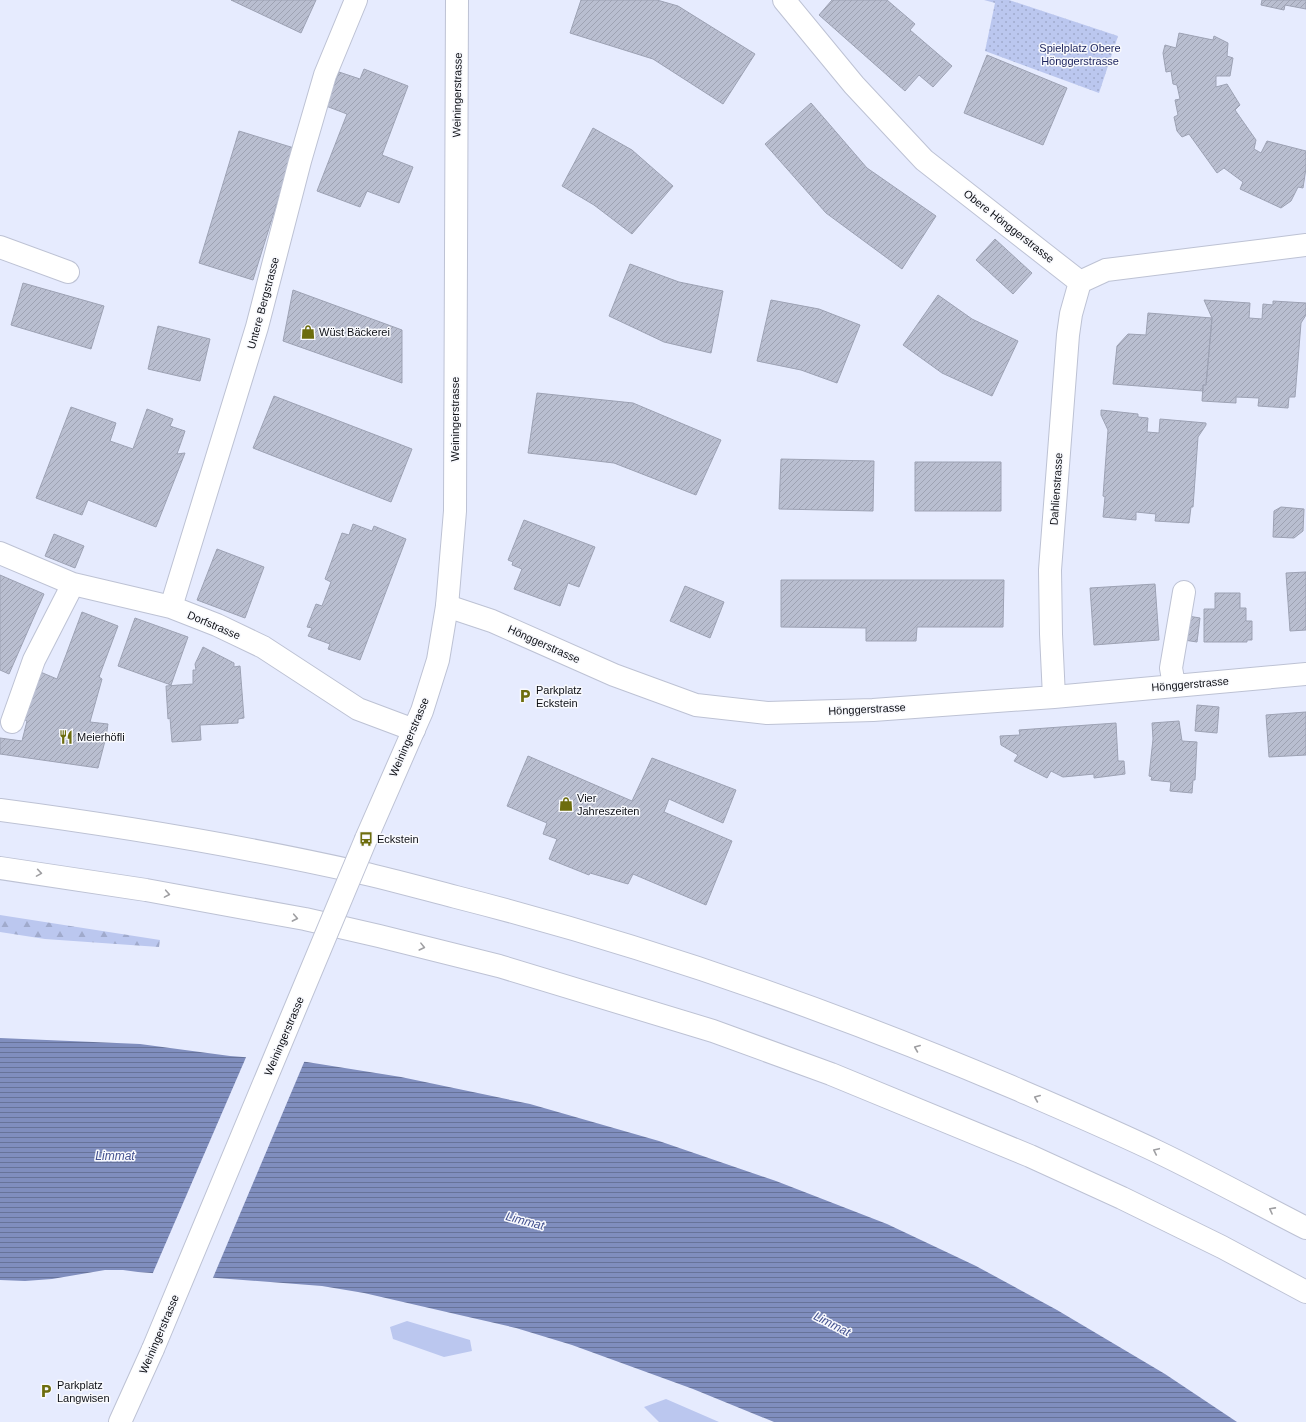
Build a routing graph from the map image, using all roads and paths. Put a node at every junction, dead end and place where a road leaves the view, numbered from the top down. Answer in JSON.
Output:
{"nodes":[{"id":1,"x":356,"y":0,"type":"edge"},
{"id":2,"x":458,"y":0,"type":"edge"},
{"id":3,"x":784,"y":0,"type":"edge"},
{"id":4,"x":1306,"y":245,"type":"edge"},
{"id":5,"x":0,"y":247,"type":"edge"},
{"id":6,"x":68,"y":272,"type":"dead end"},
{"id":7,"x":1080,"y":282,"type":"junction"},
{"id":8,"x":0,"y":554,"type":"edge"},
{"id":9,"x":72,"y":584,"type":"junction"},
{"id":10,"x":1184,"y":592,"type":"dead end"},
{"id":11,"x":447,"y":606,"type":"junction"},
{"id":12,"x":171,"y":607,"type":"junction"},
{"id":13,"x":1306,"y":674,"type":"edge"},
{"id":14,"x":1174,"y":685,"type":"junction"},
{"id":15,"x":1054,"y":697,"type":"junction"},
{"id":16,"x":12,"y":722,"type":"dead end"},
{"id":17,"x":414,"y":730,"type":"junction"},
{"id":18,"x":0,"y":810,"type":"edge"},
{"id":19,"x":0,"y":868,"type":"edge"},
{"id":20,"x":1306,"y":1228,"type":"edge"},
{"id":21,"x":1306,"y":1292,"type":"edge"},
{"id":22,"x":120,"y":1422,"type":"edge"}],
"edges":[{"from":1,"to":12,"type":"main road","name":"Untere Bergstrasse"},
{"from":2,"to":11,"type":"main road","name":"Weiningerstrasse"},
{"from":3,"to":7,"type":"main road","name":"Obere Hönggerstrasse"},
{"from":4,"to":7,"type":"main road"},
{"from":5,"to":6,"type":"main road"},
{"from":7,"to":15,"type":"main road","name":"Dahlienstrasse"},
{"from":8,"to":9,"type":"main road","name":"Dorfstrasse"},
{"from":9,"to":12,"type":"main road","name":"Dorfstrasse"},
{"from":9,"to":16,"type":"main road"},
{"from":10,"to":14,"type":"main road"},
{"from":11,"to":15,"type":"main road","name":"Hönggerstrasse"},
{"from":11,"to":17,"type":"main road","name":"Weiningerstrasse"},
{"from":12,"to":17,"type":"main road","name":"Dorfstrasse"},
{"from":13,"to":14,"type":"main road","name":"Hönggerstrasse"},
{"from":14,"to":15,"type":"main road","name":"Hönggerstrasse"},
{"from":17,"to":22,"type":"main road","name":"Weiningerstrasse","bridge":true},
{"from":20,"to":18,"type":"main road","one_way":true},
{"from":19,"to":21,"type":"main road","one_way":true}]}
